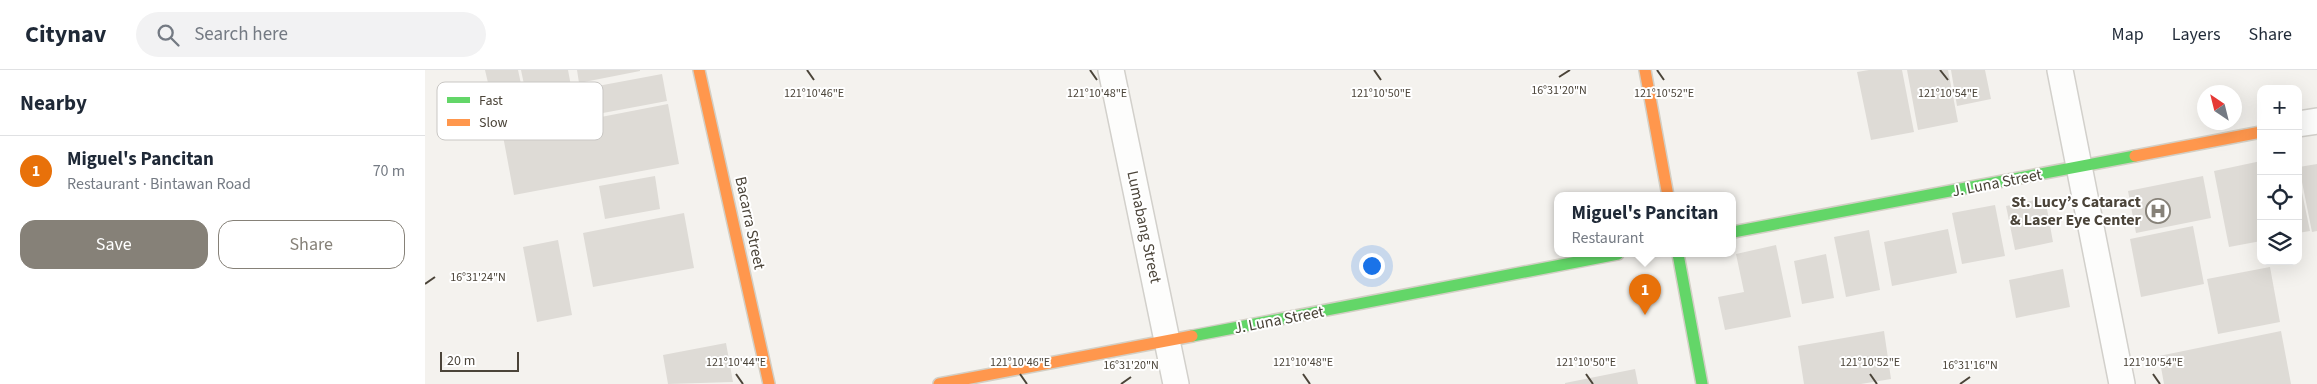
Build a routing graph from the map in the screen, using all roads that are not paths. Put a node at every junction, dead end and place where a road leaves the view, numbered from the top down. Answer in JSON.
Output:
{"nodes":[{"id":1,"x":699,"y":70,"type":"edge"},
{"id":2,"x":1111,"y":70,"type":"edge"},
{"id":3,"x":1645,"y":70,"type":"edge"},
{"id":4,"x":2060,"y":70,"type":"edge"},
{"id":5,"x":2317,"y":120,"type":"edge"},
{"id":6,"x":2302,"y":123,"type":"edge"},
{"id":7,"x":2257,"y":133,"type":"edge"},
{"id":8,"x":2079,"y":167,"type":"junction"},
{"id":9,"x":1667,"y":192,"type":"edge"},
{"id":10,"x":1736,"y":231,"type":"edge"},
{"id":11,"x":1602,"y":257,"type":"edge"},
{"id":12,"x":1679,"y":257,"type":"edge"},
{"id":13,"x":1167,"y":341,"type":"junction"},
{"id":14,"x":769,"y":384,"type":"edge"},
{"id":15,"x":939,"y":384,"type":"edge"},
{"id":16,"x":1176,"y":384,"type":"edge"},
{"id":17,"x":1702,"y":384,"type":"edge"},
{"id":18,"x":2122,"y":384,"type":"edge"}],
"edges":[{"from":1,"to":14,"type":"street","name":"Bacarra Street"},
{"from":2,"to":13,"type":"street","name":"Lumabang Street"},
{"from":3,"to":9,"type":"street"},
{"from":4,"to":8,"type":"street"},
{"from":5,"to":6,"type":"street"},
{"from":7,"to":8,"type":"street","name":"J. Luna Street"},
{"from":8,"to":10,"type":"street","name":"J. Luna Street"},
{"from":8,"to":18,"type":"street"},
{"from":11,"to":13,"type":"street","name":"J. Luna Street"},
{"from":12,"to":17,"type":"street"},
{"from":13,"to":15,"type":"street","name":"J. Luna Street"},
{"from":13,"to":16,"type":"street","name":"Lumabang Street"}]}
